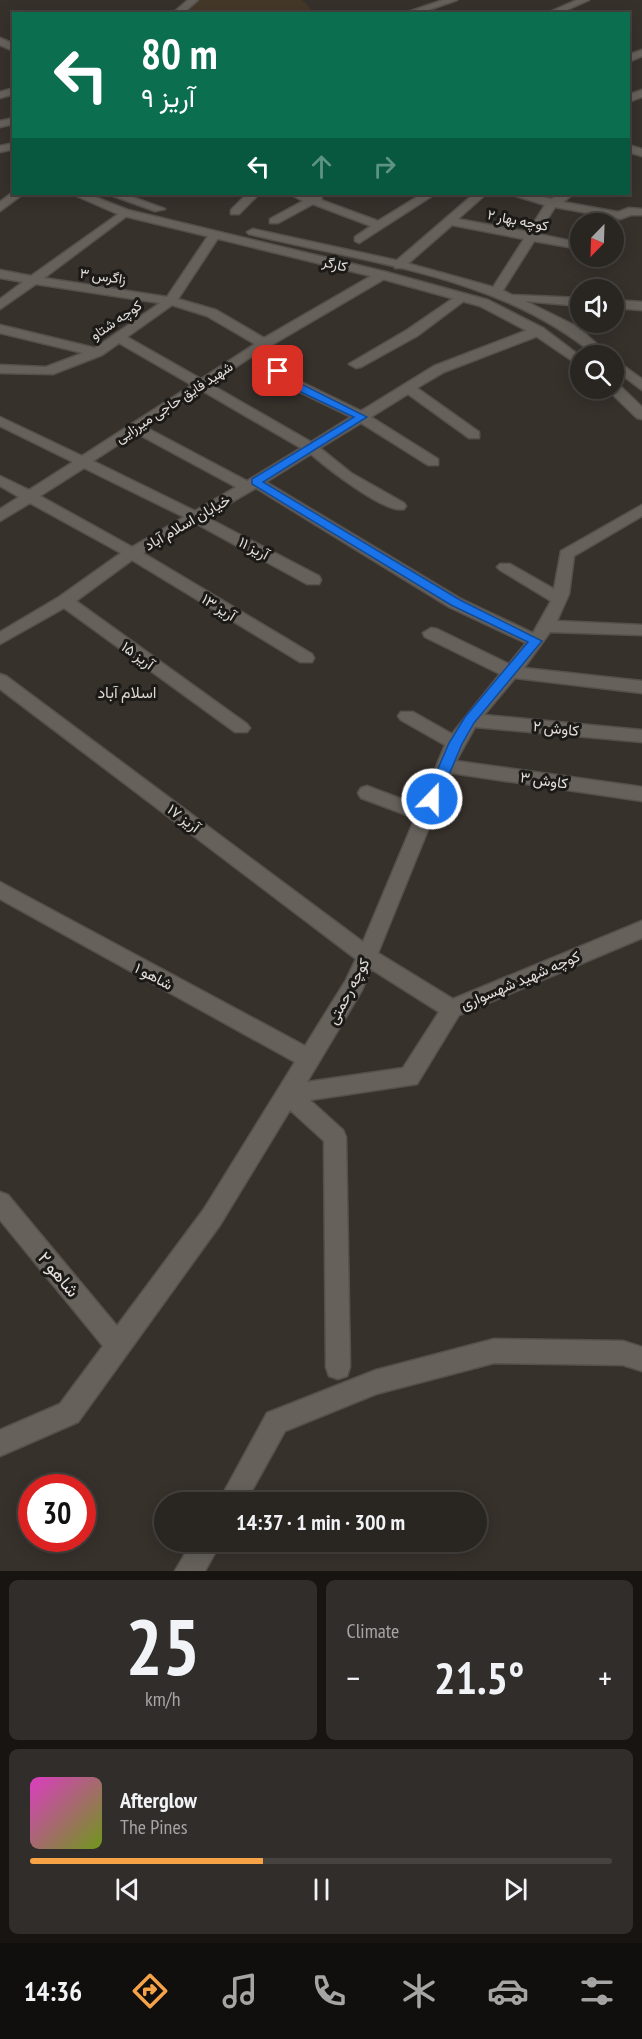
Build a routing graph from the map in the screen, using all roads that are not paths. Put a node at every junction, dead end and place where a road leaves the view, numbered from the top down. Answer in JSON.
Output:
{"nodes":[{"id":1,"x":194,"y":0,"type":"edge"},
{"id":2,"x":453,"y":0,"type":"edge"},
{"id":3,"x":585,"y":0,"type":"edge"},
{"id":4,"x":179,"y":12,"type":"edge"},
{"id":5,"x":413,"y":12,"type":"edge"},
{"id":6,"x":554,"y":12,"type":"edge"},
{"id":7,"x":16,"y":195,"type":"edge"},
{"id":8,"x":80,"y":195,"type":"edge"},
{"id":9,"x":117,"y":195,"type":"edge"},
{"id":10,"x":252,"y":195,"type":"edge"},
{"id":11,"x":298,"y":195,"type":"edge"},
{"id":12,"x":323,"y":195,"type":"edge"},
{"id":13,"x":427,"y":195,"type":"edge"},
{"id":14,"x":479,"y":195,"type":"edge"},
{"id":15,"x":524,"y":195,"type":"edge"},
{"id":16,"x":566,"y":195,"type":"edge"},
{"id":17,"x":311,"y":200,"type":"junction"},
{"id":18,"x":552,"y":203,"type":"junction"},
{"id":19,"x":0,"y":207,"type":"edge"},
{"id":20,"x":235,"y":212,"type":"dead end"},
{"id":21,"x":642,"y":212,"type":"edge"},
{"id":22,"x":124,"y":213,"type":"junction"},
{"id":23,"x":274,"y":221,"type":"dead end"},
{"id":24,"x":450,"y":221,"type":"junction"},
{"id":25,"x":380,"y":226,"type":"junction"},
{"id":26,"x":214,"y":235,"type":"junction"},
{"id":27,"x":530,"y":238,"type":"junction"},
{"id":28,"x":359,"y":239,"type":"dead end"},
{"id":29,"x":570,"y":244,"type":"edge"},
{"id":30,"x":399,"y":265,"type":"junction"},
{"id":31,"x":0,"y":274,"type":"edge"},
{"id":32,"x":382,"y":275,"type":"junction"},
{"id":33,"x":31,"y":281,"type":"junction"},
{"id":34,"x":496,"y":292,"type":"junction"},
{"id":35,"x":461,"y":297,"type":"junction"},
{"id":36,"x":510,"y":297,"type":"junction"},
{"id":37,"x":570,"y":301,"type":"edge"},
{"id":38,"x":170,"y":302,"type":"junction"},
{"id":39,"x":0,"y":305,"type":"edge"},
{"id":40,"x":624,"y":305,"type":"edge"},
{"id":41,"x":642,"y":306,"type":"edge"},
{"id":42,"x":0,"y":329,"type":"edge"},
{"id":43,"x":538,"y":331,"type":"junction"},
{"id":44,"x":118,"y":337,"type":"junction"},
{"id":45,"x":591,"y":345,"type":"edge"},
{"id":46,"x":260,"y":346,"type":"junction"},
{"id":47,"x":97,"y":352,"type":"junction"},
{"id":48,"x":570,"y":355,"type":"edge"},
{"id":49,"x":356,"y":364,"type":"dead end"},
{"id":50,"x":0,"y":369,"type":"edge"},
{"id":51,"x":624,"y":371,"type":"edge"},
{"id":52,"x":202,"y":384,"type":"junction"},
{"id":53,"x":642,"y":386,"type":"edge"},
{"id":54,"x":408,"y":388,"type":"junction"},
{"id":55,"x":624,"y":398,"type":"edge"},
{"id":56,"x":642,"y":415,"type":"edge"},
{"id":57,"x":362,"y":417,"type":"junction"},
{"id":58,"x":0,"y":421,"type":"edge"},
{"id":59,"x":135,"y":427,"type":"junction"},
{"id":60,"x":474,"y":435,"type":"dead end"},
{"id":61,"x":312,"y":448,"type":"junction"},
{"id":62,"x":82,"y":462,"type":"junction"},
{"id":63,"x":433,"y":462,"type":"dead end"},
{"id":64,"x":0,"y":480,"type":"edge"},
{"id":65,"x":251,"y":485,"type":"junction"},
{"id":66,"x":30,"y":496,"type":"junction"},
{"id":67,"x":399,"y":506,"type":"dead end"},
{"id":68,"x":642,"y":510,"type":"edge"},
{"id":69,"x":0,"y":516,"type":"edge"},
{"id":70,"x":194,"y":516,"type":"junction"},
{"id":71,"x":132,"y":553,"type":"junction"},
{"id":72,"x":505,"y":567,"type":"dead end"},
{"id":73,"x":313,"y":579,"type":"dead end"},
{"id":74,"x":559,"y":598,"type":"junction"},
{"id":75,"x":65,"y":601,"type":"junction"},
{"id":76,"x":546,"y":626,"type":"junction"},
{"id":77,"x":642,"y":630,"type":"edge"},
{"id":78,"x":431,"y":633,"type":"dead end"},
{"id":79,"x":0,"y":639,"type":"edge"},
{"id":80,"x":536,"y":641,"type":"junction"},
{"id":81,"x":306,"y":658,"type":"dead end"},
{"id":82,"x":511,"y":672,"type":"junction"},
{"id":83,"x":0,"y":680,"type":"edge"},
{"id":84,"x":642,"y":687,"type":"edge"},
{"id":85,"x":407,"y":716,"type":"dead end"},
{"id":86,"x":470,"y":720,"type":"junction"},
{"id":87,"x":241,"y":728,"type":"dead end"},
{"id":88,"x":642,"y":736,"type":"edge"},
{"id":89,"x":455,"y":743,"type":"junction"},
{"id":90,"x":446,"y":766,"type":"junction"},
{"id":91,"x":367,"y":793,"type":"dead end"},
{"id":92,"x":642,"y":794,"type":"edge"},
{"id":93,"x":425,"y":816,"type":"junction"},
{"id":94,"x":0,"y":890,"type":"edge"},
{"id":95,"x":642,"y":928,"type":"edge"},
{"id":96,"x":367,"y":956,"type":"junction"},
{"id":97,"x":452,"y":1009,"type":"junction"},
{"id":98,"x":309,"y":1059,"type":"junction"},
{"id":99,"x":287,"y":1094,"type":"junction"},
{"id":100,"x":0,"y":1203,"type":"edge"},
{"id":101,"x":118,"y":1346,"type":"junction"},
{"id":102,"x":642,"y":1359,"type":"edge"},
{"id":103,"x":338,"y":1367,"type":"dead end"},
{"id":104,"x":0,"y":1443,"type":"edge"},
{"id":105,"x":237,"y":1492,"type":"edge"},
{"id":106,"x":201,"y":1552,"type":"edge"},
{"id":107,"x":189,"y":1571,"type":"edge"}],
"edges":[{"from":1,"to":4,"type":"street"},
{"from":2,"to":5,"type":"street"},
{"from":3,"to":6,"type":"street"},
{"from":7,"to":19,"type":"street"},
{"from":8,"to":22,"type":"street","name":"کارگر"},
{"from":9,"to":30,"type":"street","name":"کارگر"},
{"from":10,"to":20,"type":"street"},
{"from":11,"to":17,"type":"street"},
{"from":12,"to":17,"type":"street"},
{"from":13,"to":25,"type":"street"},
{"from":14,"to":24,"type":"street","name":"شهید فایق حاجی میرزایی"},
{"from":15,"to":18,"type":"street"},
{"from":16,"to":18,"type":"street"},
{"from":17,"to":23,"type":"street"},
{"from":17,"to":25,"type":"street"},
{"from":18,"to":21,"type":"street"},
{"from":18,"to":27,"type":"street"},
{"from":22,"to":26,"type":"street","name":"کارگر"},
{"from":22,"to":33,"type":"street"},
{"from":24,"to":27,"type":"street","name":"کوچه بهار ۲"},
{"from":24,"to":30,"type":"street","name":"شهید فایق حاجی میرزایی"},
{"from":25,"to":28,"type":"street"},
{"from":26,"to":32,"type":"street","name":"کارگر"},
{"from":26,"to":38,"type":"street","name":"کوچه شتاو"},
{"from":27,"to":29,"type":"street","name":"کوچه بهار ۲"},
{"from":27,"to":34,"type":"street"},
{"from":30,"to":32,"type":"street","name":"شهید فایق حاجی میرزایی"},
{"from":30,"to":34,"type":"street","name":"کارگر"},
{"from":31,"to":33,"type":"street","name":"زاگرس ۳"},
{"from":32,"to":35,"type":"street","name":"کارگر"},
{"from":32,"to":46,"type":"street","name":"شهید فایق حاجی میرزایی"},
{"from":33,"to":38,"type":"street","name":"زاگرس ۳"},
{"from":33,"to":39,"type":"street"},
{"from":34,"to":36,"type":"street","name":"کارگر"},
{"from":35,"to":43,"type":"street","name":"کارگر"},
{"from":35,"to":49,"type":"street"},
{"from":36,"to":37,"type":"street"},
{"from":36,"to":45,"type":"street","name":"کارگر"},
{"from":38,"to":44,"type":"street","name":"کوچه شتاو"},
{"from":38,"to":46,"type":"street","name":"زاگرس ۳"},
{"from":40,"to":41,"type":"street"},
{"from":42,"to":47,"type":"street"},
{"from":43,"to":48,"type":"street","name":"کارگر"},
{"from":43,"to":54,"type":"street","name":"خیابان اسلام آباد"},
{"from":44,"to":47,"type":"street","name":"کوچه شتاو"},
{"from":44,"to":52,"type":"street"},
{"from":46,"to":52,"type":"street","name":"شهید فایق حاجی میرزایی"},
{"from":46,"to":57,"type":"street","name":"زاگرس ۳"},
{"from":47,"to":50,"type":"street","name":"کوچه شتاو"},
{"from":51,"to":53,"type":"street"},
{"from":52,"to":59,"type":"street","name":"شهید فایق حاجی میرزایی"},
{"from":52,"to":61,"type":"street"},
{"from":54,"to":57,"type":"street","name":"خیابان اسلام آباد"},
{"from":54,"to":60,"type":"street"},
{"from":55,"to":56,"type":"street"},
{"from":57,"to":61,"type":"street","name":"خیابان اسلام آباد"},
{"from":57,"to":63,"type":"street","name":"زاگرس ۳"},
{"from":58,"to":62,"type":"street","name":"آریز ۱۱"},
{"from":59,"to":62,"type":"street","name":"شهید فایق حاجی میرزایی"},
{"from":59,"to":65,"type":"street"},
{"from":61,"to":65,"type":"street","name":"خیابان اسلام آباد"},
{"from":61,"to":67,"type":"street"},
{"from":62,"to":66,"type":"street","name":"شهید فایق حاجی میرزایی"},
{"from":62,"to":70,"type":"street","name":"آریز ۱۱"},
{"from":64,"to":66,"type":"street","name":"آریز ۱۳"},
{"from":65,"to":70,"type":"street","name":"خیابان اسلام آباد"},
{"from":65,"to":80,"type":"street"},
{"from":66,"to":69,"type":"street","name":"شهید فایق حاجی میرزایی"},
{"from":66,"to":71,"type":"street","name":"آریز ۱۳"},
{"from":68,"to":74,"type":"street","name":"کوچه رحمتی"},
{"from":70,"to":71,"type":"street","name":"خیابان اسلام آباد"},
{"from":70,"to":73,"type":"street","name":"آریز ۱۱"},
{"from":71,"to":75,"type":"street","name":"خیابان اسلام آباد"},
{"from":71,"to":81,"type":"street","name":"آریز ۱۳"},
{"from":72,"to":74,"type":"street"},
{"from":74,"to":76,"type":"street","name":"کوچه رحمتی"},
{"from":75,"to":79,"type":"street","name":"خیابان اسلام آباد"},
{"from":75,"to":87,"type":"street","name":"آریز ۱۵"},
{"from":76,"to":77,"type":"street"},
{"from":76,"to":80,"type":"street","name":"کوچه رحمتی"},
{"from":78,"to":82,"type":"street"},
{"from":80,"to":82,"type":"street","name":"کوچه رحمتی"},
{"from":82,"to":84,"type":"street"},
{"from":82,"to":86,"type":"street","name":"کوچه رحمتی"},
{"from":83,"to":96,"type":"street","name":"آریز ۱۷"},
{"from":85,"to":89,"type":"street"},
{"from":86,"to":88,"type":"street","name":"کاوش ۲"},
{"from":86,"to":89,"type":"street","name":"کوچه رحمتی"},
{"from":89,"to":90,"type":"street","name":"کوچه رحمتی"},
{"from":90,"to":92,"type":"street","name":"کاوش ۳"},
{"from":90,"to":93,"type":"street","name":"کوچه رحمتی"},
{"from":91,"to":93,"type":"street"},
{"from":93,"to":96,"type":"street","name":"کوچه رحمتی"},
{"from":94,"to":98,"type":"street","name":"شاهو ۱"},
{"from":95,"to":97,"type":"street","name":"کوچه شهید شهسواری"},
{"from":96,"to":97,"type":"street","name":"آریز ۱۷"},
{"from":96,"to":98,"type":"street","name":"کوچه رحمتی"},
{"from":97,"to":99,"type":"street","name":"کوچه شهید شهسواری"},
{"from":98,"to":99,"type":"street","name":"کوچه رحمتی"},
{"from":99,"to":101,"type":"street","name":"کوچه رحمتی"},
{"from":99,"to":103,"type":"street"},
{"from":100,"to":101,"type":"street","name":"شاهو ۲"},
{"from":101,"to":104,"type":"street","name":"کوچه رحمتی"},
{"from":102,"to":105,"type":"street"},
{"from":106,"to":107,"type":"street"}]}
